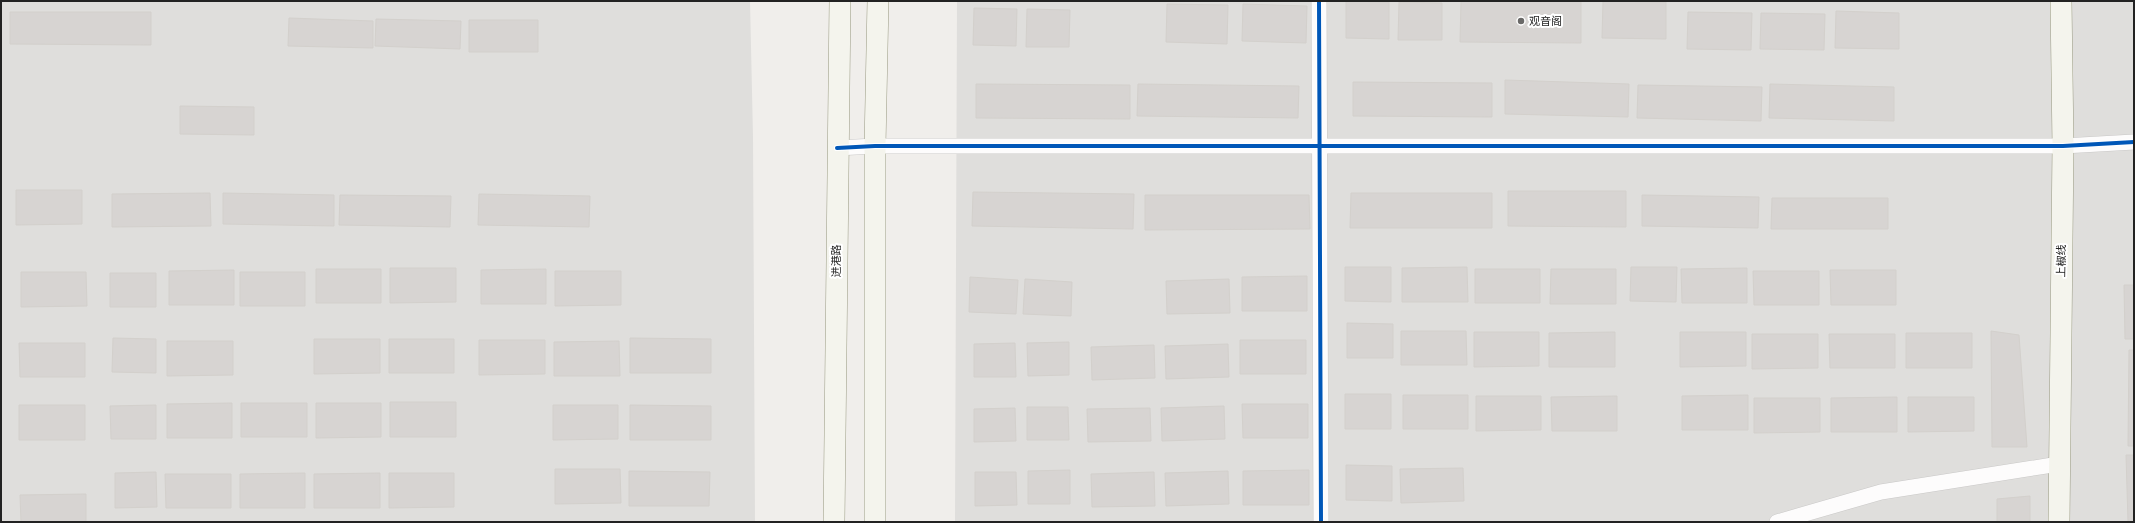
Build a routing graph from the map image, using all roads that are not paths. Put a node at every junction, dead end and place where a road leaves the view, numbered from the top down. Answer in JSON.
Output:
{"nodes":[{"id":1,"x":840,"y":1,"type":"edge"},
{"id":2,"x":878,"y":1,"type":"edge"},
{"id":3,"x":1319,"y":1,"type":"edge"},
{"id":4,"x":2061,"y":1,"type":"edge"},
{"id":5,"x":2134,"y":142,"type":"edge"},
{"id":6,"x":875,"y":146,"type":"junction"},
{"id":7,"x":1319,"y":146,"type":"junction"},
{"id":8,"x":2063,"y":146,"type":"junction"},
{"id":9,"x":837,"y":148,"type":"junction"},
{"id":10,"x":2059,"y":464,"type":"junction"},
{"id":11,"x":834,"y":522,"type":"edge"},
{"id":12,"x":875,"y":522,"type":"edge"},
{"id":13,"x":1321,"y":522,"type":"edge"},
{"id":14,"x":1777,"y":522,"type":"edge"},
{"id":15,"x":2059,"y":522,"type":"edge"}],
"edges":[{"from":1,"to":9,"type":"main road","name":"进港路"},
{"from":2,"to":6,"type":"main road"},
{"from":3,"to":7,"type":"street"},
{"from":4,"to":8,"type":"main road","name":"上椒线"},
{"from":5,"to":8,"type":"street"},
{"from":6,"to":7,"type":"street"},
{"from":6,"to":9,"type":"street"},
{"from":6,"to":12,"type":"main road"},
{"from":7,"to":8,"type":"street"},
{"from":7,"to":13,"type":"street"},
{"from":8,"to":10,"type":"main road","name":"上椒线"},
{"from":9,"to":11,"type":"main road","name":"进港路"},
{"from":10,"to":14,"type":"street"},
{"from":10,"to":15,"type":"main road","name":"上椒线"}]}
